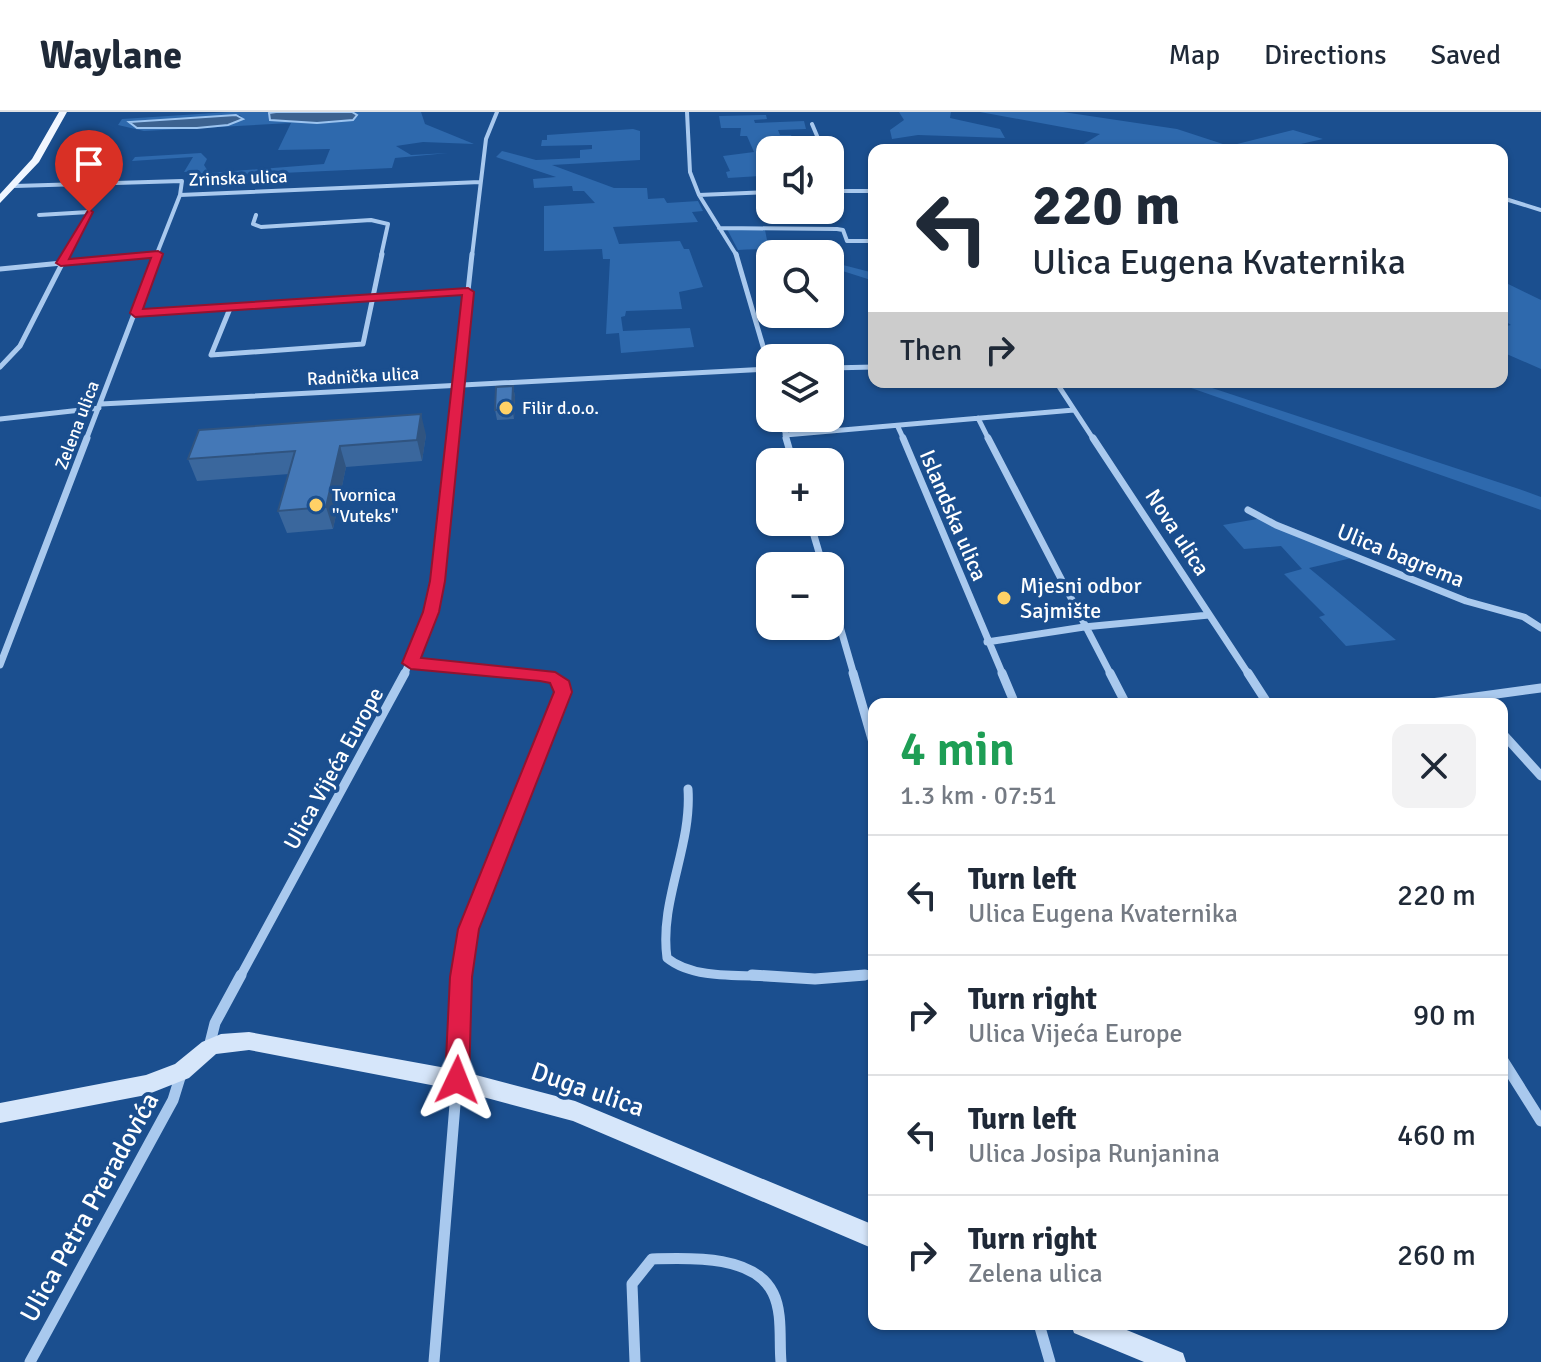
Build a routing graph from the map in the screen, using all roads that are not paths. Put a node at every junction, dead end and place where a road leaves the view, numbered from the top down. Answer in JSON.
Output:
{"nodes":[{"id":1,"x":63,"y":112,"type":"edge"},
{"id":2,"x":497,"y":112,"type":"edge"},
{"id":3,"x":687,"y":112,"type":"edge"},
{"id":4,"x":812,"y":124,"type":"dead end"},
{"id":5,"x":817,"y":136,"type":"edge"},
{"id":6,"x":480,"y":182,"type":"junction"},
{"id":7,"x":15,"y":186,"type":"junction"},
{"id":8,"x":844,"y":191,"type":"edge"},
{"id":9,"x":868,"y":191,"type":"edge"},
{"id":10,"x":756,"y":193,"type":"edge"},
{"id":11,"x":180,"y":195,"type":"junction"},
{"id":12,"x":699,"y":195,"type":"junction"},
{"id":13,"x":0,"y":200,"type":"edge"},
{"id":14,"x":1508,"y":200,"type":"edge"},
{"id":15,"x":1541,"y":210,"type":"edge"},
{"id":16,"x":39,"y":215,"type":"dead end"},
{"id":17,"x":256,"y":215,"type":"dead end"},
{"id":18,"x":719,"y":228,"type":"junction"},
{"id":19,"x":868,"y":241,"type":"edge"},
{"id":20,"x":158,"y":254,"type":"junction"},
{"id":21,"x":61,"y":263,"type":"junction"},
{"id":22,"x":0,"y":269,"type":"edge"},
{"id":23,"x":468,"y":292,"type":"junction"},
{"id":24,"x":374,"y":298,"type":"junction"},
{"id":25,"x":231,"y":306,"type":"junction"},
{"id":26,"x":135,"y":313,"type":"junction"},
{"id":27,"x":762,"y":344,"type":"edge"},
{"id":28,"x":0,"y":367,"type":"edge"},
{"id":29,"x":868,"y":367,"type":"edge"},
{"id":30,"x":844,"y":368,"type":"edge"},
{"id":31,"x":756,"y":371,"type":"edge"},
{"id":32,"x":458,"y":385,"type":"junction"},
{"id":33,"x":1060,"y":388,"type":"edge"},
{"id":34,"x":100,"y":406,"type":"junction"},
{"id":35,"x":1074,"y":410,"type":"junction"},
{"id":36,"x":978,"y":418,"type":"junction"},
{"id":37,"x":0,"y":419,"type":"edge"},
{"id":38,"x":898,"y":427,"type":"junction"},
{"id":39,"x":784,"y":432,"type":"edge"},
{"id":40,"x":785,"y":435,"type":"junction"},
{"id":41,"x":789,"y":448,"type":"edge"},
{"id":42,"x":1248,"y":510,"type":"dead end"},
{"id":43,"x":1209,"y":615,"type":"junction"},
{"id":44,"x":1084,"y":627,"type":"junction"},
{"id":45,"x":1541,"y":628,"type":"edge"},
{"id":46,"x":844,"y":640,"type":"edge"},
{"id":47,"x":987,"y":642,"type":"junction"},
{"id":48,"x":411,"y":663,"type":"junction"},
{"id":49,"x":0,"y":665,"type":"edge"},
{"id":50,"x":1541,"y":688,"type":"edge"},
{"id":51,"x":1012,"y":698,"type":"edge"},
{"id":52,"x":1123,"y":698,"type":"edge"},
{"id":53,"x":1264,"y":698,"type":"edge"},
{"id":54,"x":1489,"y":698,"type":"edge"},
{"id":55,"x":868,"y":725,"type":"edge"},
{"id":56,"x":1508,"y":740,"type":"edge"},
{"id":57,"x":1541,"y":776,"type":"edge"},
{"id":58,"x":688,"y":789,"type":"dead end"},
{"id":59,"x":868,"y":975,"type":"edge"},
{"id":60,"x":209,"y":1048,"type":"junction"},
{"id":61,"x":1508,"y":1069,"type":"edge"},
{"id":62,"x":182,"y":1071,"type":"junction"},
{"id":63,"x":457,"y":1080,"type":"junction"},
{"id":64,"x":0,"y":1113,"type":"edge"},
{"id":65,"x":1541,"y":1121,"type":"edge"},
{"id":66,"x":868,"y":1234,"type":"edge"},
{"id":67,"x":1041,"y":1330,"type":"edge"},
{"id":68,"x":1097,"y":1330,"type":"edge"},
{"id":69,"x":30,"y":1362,"type":"edge"},
{"id":70,"x":434,"y":1362,"type":"edge"},
{"id":71,"x":635,"y":1362,"type":"edge"},
{"id":72,"x":781,"y":1362,"type":"edge"},
{"id":73,"x":1050,"y":1362,"type":"edge"},
{"id":74,"x":1174,"y":1362,"type":"edge"}],
"edges":[{"from":1,"to":7,"type":"main road"},
{"from":2,"to":6,"type":"street","name":"Ulica Vijeća Europe"},
{"from":3,"to":12,"type":"street"},
{"from":4,"to":5,"type":"street"},
{"from":6,"to":11,"type":"street","name":"Zrinska ulica"},
{"from":6,"to":23,"type":"street","name":"Ulica Vijeća Europe"},
{"from":7,"to":11,"type":"street","name":"Zrinska ulica"},
{"from":7,"to":13,"type":"main road"},
{"from":8,"to":9,"type":"street"},
{"from":10,"to":12,"type":"street"},
{"from":11,"to":20,"type":"street","name":"Zelena ulica"},
{"from":12,"to":18,"type":"street"},
{"from":14,"to":15,"type":"street"},
{"from":16,"to":21,"type":"street"},
{"from":17,"to":24,"type":"street"},
{"from":18,"to":19,"type":"street"},
{"from":18,"to":27,"type":"street"},
{"from":20,"to":21,"type":"street"},
{"from":20,"to":26,"type":"street","name":"Zelena ulica"},
{"from":21,"to":22,"type":"street"},
{"from":21,"to":28,"type":"street"},
{"from":23,"to":24,"type":"street"},
{"from":23,"to":32,"type":"street","name":"Ulica Vijeća Europe"},
{"from":24,"to":25,"type":"street"},
{"from":24,"to":25,"type":"street"},
{"from":25,"to":26,"type":"street"},
{"from":26,"to":34,"type":"street","name":"Zelena ulica"},
{"from":29,"to":30,"type":"street"},
{"from":31,"to":32,"type":"street","name":"Radnička ulica"},
{"from":32,"to":34,"type":"street","name":"Radnička ulica"},
{"from":32,"to":48,"type":"street","name":"Ulica Vijeća Europe"},
{"from":33,"to":35,"type":"street","name":"Nova ulica"},
{"from":34,"to":37,"type":"street","name":"Radnička ulica"},
{"from":34,"to":49,"type":"street","name":"Zelena ulica"},
{"from":35,"to":36,"type":"street"},
{"from":35,"to":43,"type":"street","name":"Nova ulica"},
{"from":36,"to":38,"type":"street"},
{"from":36,"to":44,"type":"street"},
{"from":38,"to":40,"type":"street"},
{"from":38,"to":47,"type":"street","name":"Islandska ulica"},
{"from":39,"to":40,"type":"street"},
{"from":40,"to":41,"type":"street"},
{"from":42,"to":45,"type":"street","name":"Ulica bagrema"},
{"from":43,"to":44,"type":"street"},
{"from":43,"to":53,"type":"street","name":"Nova ulica"},
{"from":44,"to":47,"type":"street"},
{"from":44,"to":52,"type":"street"},
{"from":46,"to":55,"type":"street"},
{"from":47,"to":51,"type":"street","name":"Islandska ulica"},
{"from":48,"to":60,"type":"street","name":"Ulica Vijeća Europe"},
{"from":48,"to":63,"type":"street"},
{"from":50,"to":54,"type":"street"},
{"from":56,"to":57,"type":"street"},
{"from":58,"to":59,"type":"street"},
{"from":60,"to":62,"type":"main road"},
{"from":60,"to":63,"type":"main road","name":"Duga ulica"},
{"from":61,"to":65,"type":"street"},
{"from":62,"to":64,"type":"main road"},
{"from":62,"to":69,"type":"street","name":"Ulica Petra Preradovića"},
{"from":63,"to":66,"type":"main road","name":"Duga ulica"},
{"from":63,"to":70,"type":"street"},
{"from":67,"to":73,"type":"street"},
{"from":68,"to":74,"type":"main road"},
{"from":71,"to":72,"type":"street"}]}
